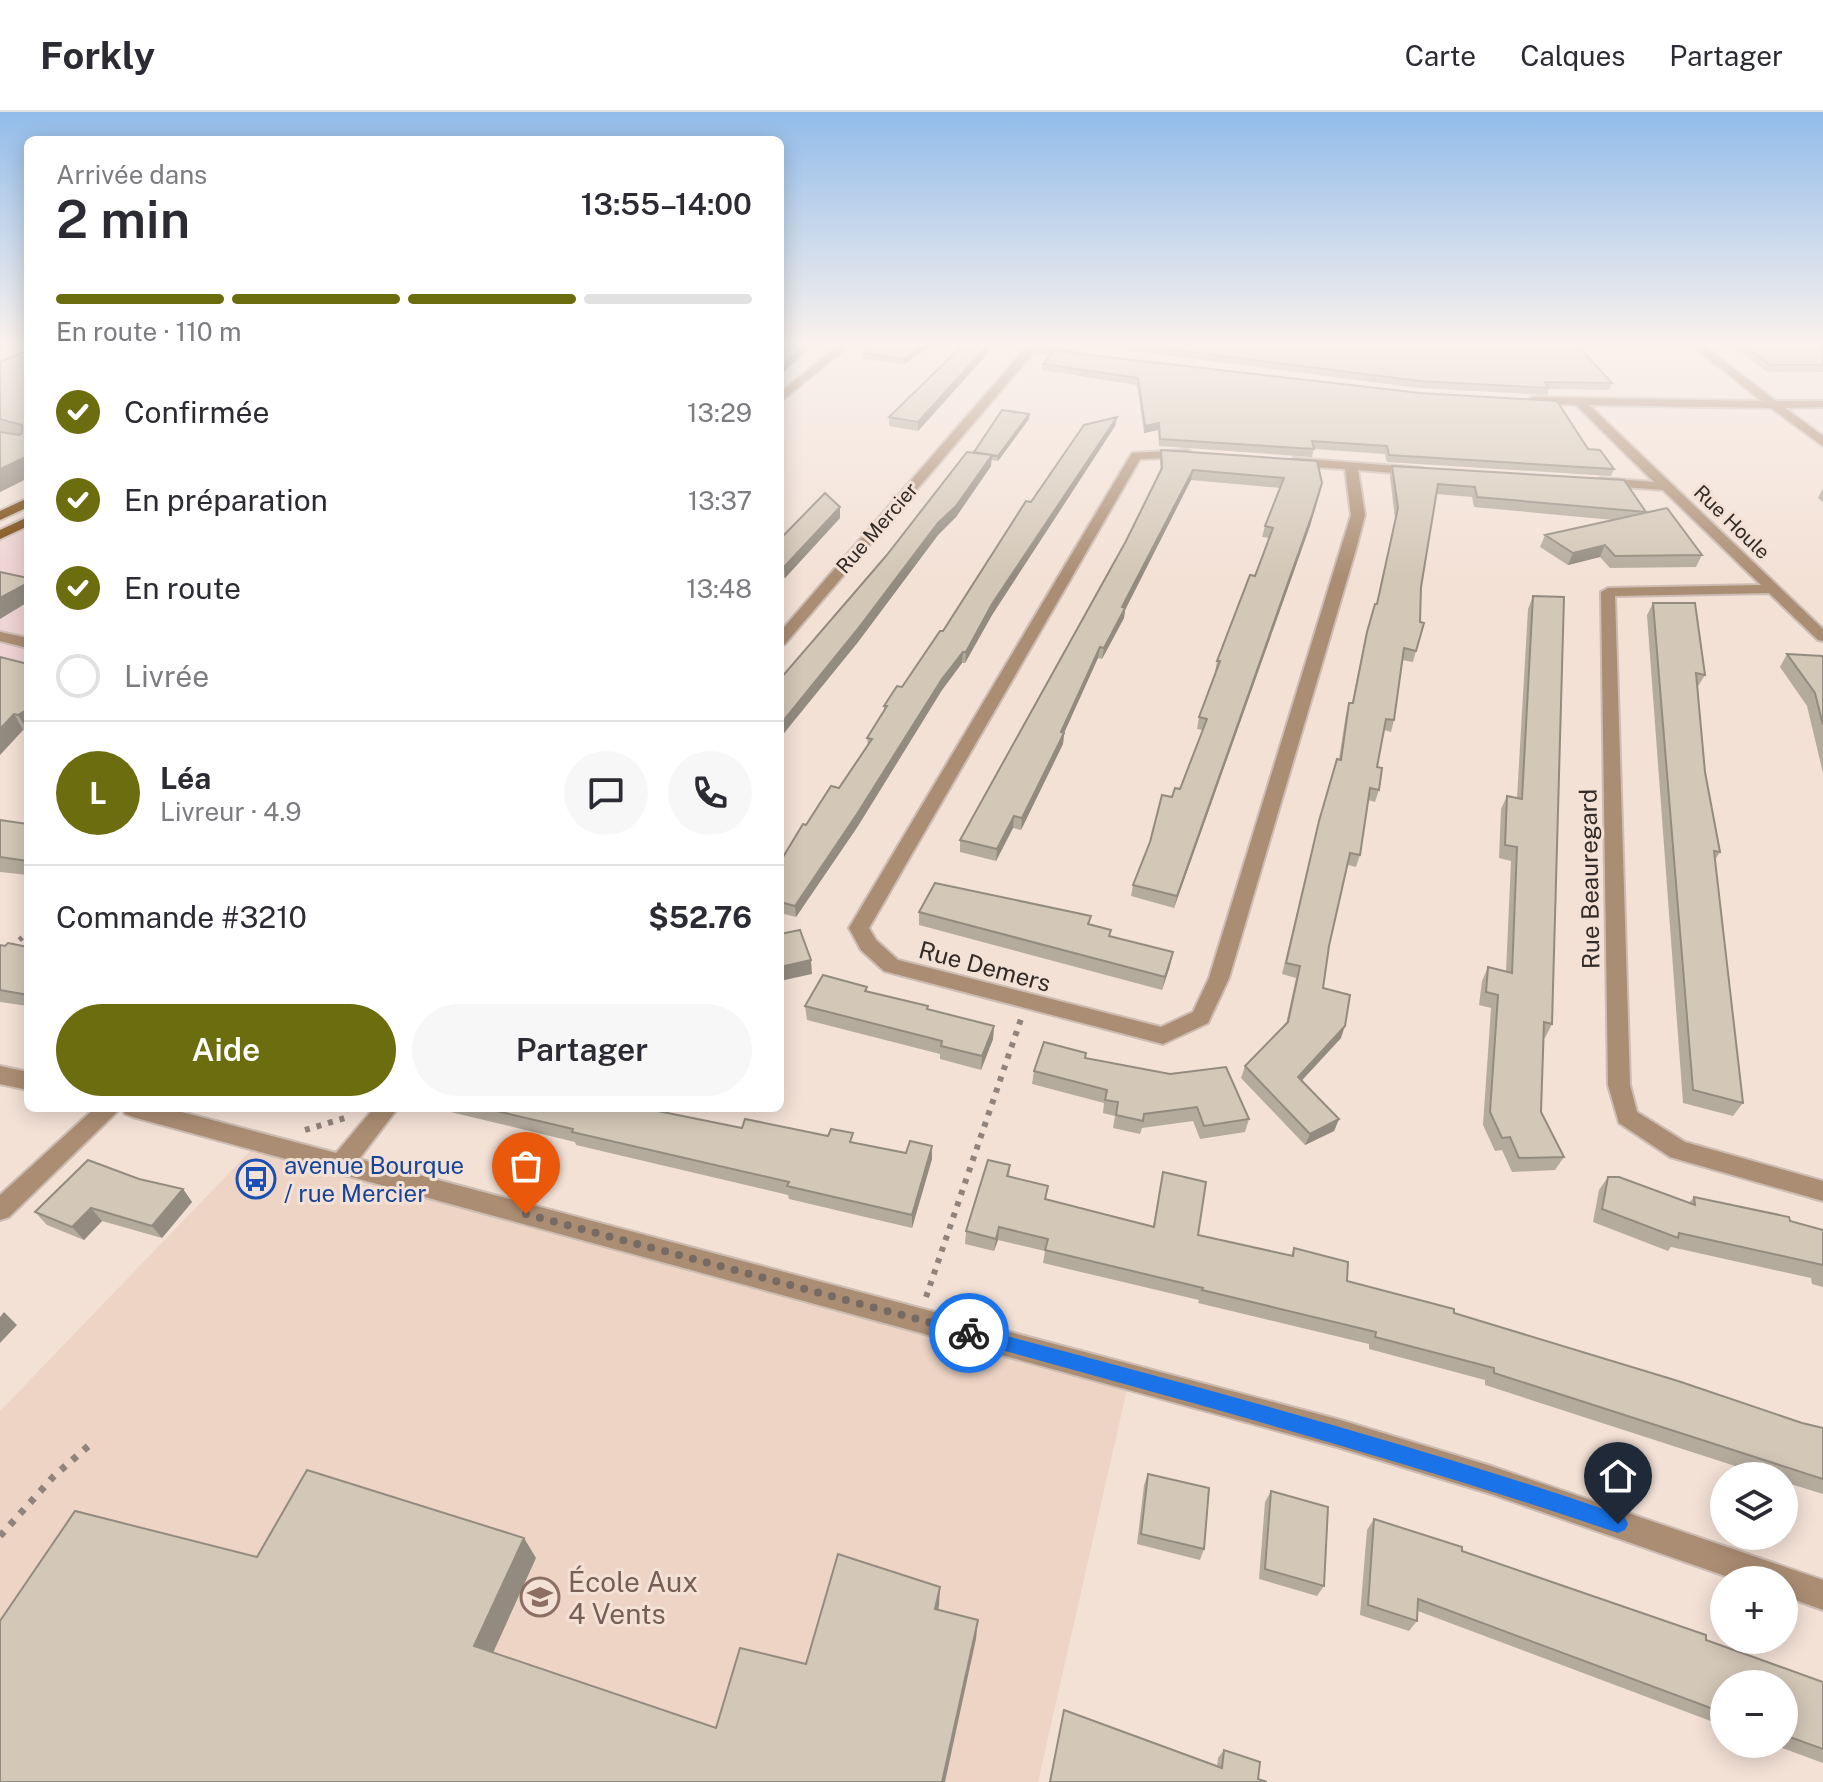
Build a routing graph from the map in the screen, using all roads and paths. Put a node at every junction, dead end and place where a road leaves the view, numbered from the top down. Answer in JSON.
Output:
{"nodes":[{"id":1,"x":970,"y":420,"type":"edge"},
{"id":2,"x":1597,"y":420,"type":"edge"},
{"id":3,"x":1794,"y":420,"type":"edge"},
{"id":4,"x":1823,"y":442,"type":"edge"},
{"id":5,"x":1199,"y":455,"type":"edge"},
{"id":6,"x":1275,"y":461,"type":"edge"},
{"id":7,"x":1351,"y":467,"type":"junction"},
{"id":8,"x":1429,"y":472,"type":"edge"},
{"id":9,"x":1586,"y":481,"type":"edge"},
{"id":10,"x":1665,"y":486,"type":"junction"},
{"id":11,"x":24,"y":504,"type":"edge"},
{"id":12,"x":0,"y":516,"type":"edge"},
{"id":13,"x":24,"y":523,"type":"edge"},
{"id":14,"x":0,"y":535,"type":"edge"},
{"id":15,"x":1773,"y":589,"type":"junction"},
{"id":16,"x":0,"y":636,"type":"edge"},
{"id":17,"x":784,"y":636,"type":"edge"},
{"id":18,"x":1823,"y":637,"type":"edge"},
{"id":19,"x":24,"y":642,"type":"edge"},
{"id":20,"x":24,"y":936,"type":"edge"},
{"id":21,"x":9,"y":950,"type":"edge"},
{"id":22,"x":1027,"y":1002,"type":"junction"},
{"id":23,"x":0,"y":1075,"type":"edge"},
{"id":24,"x":24,"y":1080,"type":"edge"},
{"id":25,"x":106,"y":1112,"type":"edge"},
{"id":26,"x":148,"y":1112,"type":"edge"},
{"id":27,"x":350,"y":1112,"type":"edge"},
{"id":28,"x":384,"y":1112,"type":"edge"},
{"id":29,"x":303,"y":1131,"type":"dead end"},
{"id":30,"x":340,"y":1165,"type":"junction"},
{"id":31,"x":1823,"y":1191,"type":"edge"},
{"id":32,"x":0,"y":1210,"type":"edge"},
{"id":33,"x":924,"y":1302,"type":"dead end"},
{"id":34,"x":93,"y":1442,"type":"dead end"},
{"id":35,"x":0,"y":1536,"type":"edge"},
{"id":36,"x":1739,"y":1566,"type":"edge"},
{"id":37,"x":1798,"y":1586,"type":"edge"},
{"id":38,"x":1823,"y":1595,"type":"edge"}],
"edges":[{"from":1,"to":17,"type":"street","name":"Rue Mercier"},
{"from":2,"to":10,"type":"street","name":"Rue Houle"},
{"from":3,"to":4,"type":"street"},
{"from":5,"to":22,"type":"street","name":"Rue Demers"},
{"from":6,"to":7,"type":"street"},
{"from":7,"to":8,"type":"street"},
{"from":7,"to":22,"type":"street","name":"Rue Demers"},
{"from":9,"to":10,"type":"street"},
{"from":10,"to":15,"type":"street","name":"Rue Houle"},
{"from":11,"to":12,"type":"main road"},
{"from":13,"to":14,"type":"main road"},
{"from":15,"to":18,"type":"street","name":"Rue Houle"},
{"from":15,"to":31,"type":"street","name":"Rue Beauregard"},
{"from":16,"to":19,"type":"street"},
{"from":20,"to":21,"type":"path"},
{"from":22,"to":33,"type":"path"},
{"from":23,"to":24,"type":"street"},
{"from":25,"to":32,"type":"street"},
{"from":26,"to":30,"type":"street"},
{"from":27,"to":29,"type":"path"},
{"from":28,"to":30,"type":"street"},
{"from":30,"to":36,"type":"street"},
{"from":34,"to":35,"type":"path"},
{"from":37,"to":38,"type":"street"}]}
